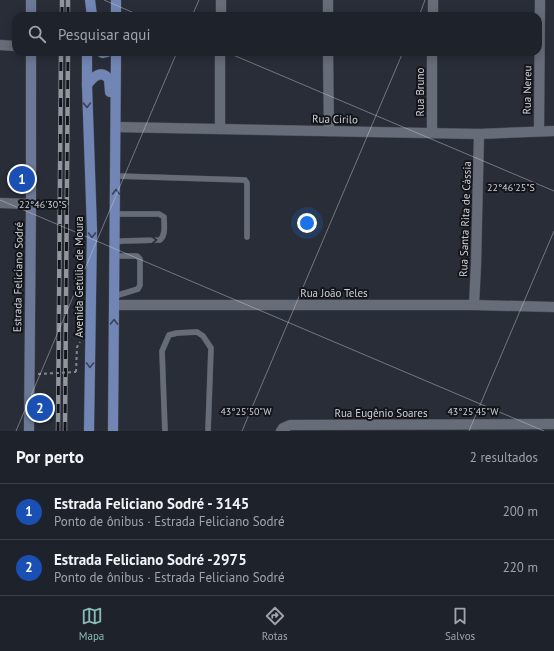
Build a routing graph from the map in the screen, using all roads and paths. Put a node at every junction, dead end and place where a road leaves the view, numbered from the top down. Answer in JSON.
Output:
{"nodes":[{"id":1,"x":31,"y":0,"type":"edge"},
{"id":2,"x":89,"y":0,"type":"edge"},
{"id":3,"x":116,"y":0,"type":"edge"},
{"id":4,"x":221,"y":0,"type":"edge"},
{"id":5,"x":328,"y":0,"type":"edge"},
{"id":6,"x":433,"y":0,"type":"edge"},
{"id":7,"x":540,"y":0,"type":"edge"},
{"id":8,"x":31,"y":12,"type":"edge"},
{"id":9,"x":88,"y":12,"type":"edge"},
{"id":10,"x":91,"y":12,"type":"edge"},
{"id":11,"x":116,"y":12,"type":"edge"},
{"id":12,"x":221,"y":12,"type":"edge"},
{"id":13,"x":328,"y":12,"type":"edge"},
{"id":14,"x":433,"y":12,"type":"edge"},
{"id":15,"x":540,"y":12,"type":"edge"},
{"id":16,"x":0,"y":46,"type":"edge"},
{"id":17,"x":12,"y":46,"type":"edge"},
{"id":18,"x":31,"y":56,"type":"edge"},
{"id":19,"x":87,"y":56,"type":"edge"},
{"id":20,"x":116,"y":56,"type":"edge"},
{"id":21,"x":220,"y":56,"type":"edge"},
{"id":22,"x":328,"y":56,"type":"edge"},
{"id":23,"x":432,"y":56,"type":"edge"},
{"id":24,"x":540,"y":56,"type":"edge"},
{"id":25,"x":87,"y":85,"type":"junction"},
{"id":26,"x":116,"y":128,"type":"junction"},
{"id":27,"x":220,"y":129,"type":"junction"},
{"id":28,"x":329,"y":131,"type":"junction"},
{"id":29,"x":539,"y":131,"type":"junction"},
{"id":30,"x":554,"y":132,"type":"edge"},
{"id":31,"x":432,"y":133,"type":"junction"},
{"id":32,"x":479,"y":134,"type":"junction"},
{"id":33,"x":116,"y":176,"type":"junction"},
{"id":34,"x":0,"y":203,"type":"edge"},
{"id":35,"x":31,"y":204,"type":"junction"},
{"id":36,"x":116,"y":214,"type":"junction"},
{"id":37,"x":247,"y":237,"type":"dead end"},
{"id":38,"x":115,"y":242,"type":"junction"},
{"id":39,"x":115,"y":256,"type":"junction"},
{"id":40,"x":115,"y":301,"type":"junction"},
{"id":41,"x":474,"y":305,"type":"junction"},
{"id":42,"x":554,"y":306,"type":"edge"},
{"id":43,"x":77,"y":347,"type":"dead end"},
{"id":44,"x":38,"y":374,"type":"dead end"},
{"id":45,"x":554,"y":424,"type":"edge"},
{"id":46,"x":469,"y":428,"type":"edge"},
{"id":47,"x":29,"y":431,"type":"edge"},
{"id":48,"x":89,"y":431,"type":"edge"},
{"id":49,"x":113,"y":431,"type":"edge"},
{"id":50,"x":165,"y":431,"type":"edge"},
{"id":51,"x":208,"y":431,"type":"edge"},
{"id":52,"x":281,"y":431,"type":"edge"}],
"edges":[{"from":1,"to":8,"type":"main road"},
{"from":2,"to":9,"type":"main road"},
{"from":2,"to":10,"type":"main road"},
{"from":3,"to":11,"type":"main road"},
{"from":4,"to":12,"type":"street"},
{"from":5,"to":13,"type":"street"},
{"from":6,"to":14,"type":"street"},
{"from":7,"to":15,"type":"street","name":"Rua Nereu"},
{"from":16,"to":17,"type":"street"},
{"from":18,"to":35,"type":"main road","name":"Estrada Feliciano Sodré"},
{"from":19,"to":25,"type":"main road","name":"Avenida Getúlio de Moura"},
{"from":20,"to":26,"type":"main road"},
{"from":21,"to":27,"type":"street"},
{"from":22,"to":28,"type":"street"},
{"from":23,"to":31,"type":"street","name":"Rua Bruno"},
{"from":24,"to":29,"type":"street","name":"Rua Nereu"},
{"from":25,"to":26,"type":"main road"},
{"from":25,"to":48,"type":"main road","name":"Avenida Getúlio de Moura","one_way":true},
{"from":26,"to":27,"type":"street","name":"Rua Cirilo"},
{"from":26,"to":33,"type":"main road"},
{"from":27,"to":28,"type":"street","name":"Rua Cirilo"},
{"from":28,"to":31,"type":"street","name":"Rua Cirilo"},
{"from":29,"to":30,"type":"street","name":"Rua Cirilo"},
{"from":29,"to":32,"type":"street","name":"Rua Cirilo"},
{"from":31,"to":32,"type":"street","name":"Rua Cirilo"},
{"from":32,"to":41,"type":"street","name":"Rua Santa Rita de Cássia"},
{"from":36,"to":33,"type":"main road","one_way":true},
{"from":33,"to":37,"type":"lane"},
{"from":34,"to":35,"type":"street"},
{"from":35,"to":47,"type":"main road","name":"Estrada Feliciano Sodré"},
{"from":36,"to":38,"type":"main road"},
{"from":38,"to":36,"type":"lane","one_way":true},
{"from":38,"to":39,"type":"main road"},
{"from":39,"to":40,"type":"main road"},
{"from":39,"to":40,"type":"lane"},
{"from":40,"to":41,"type":"street","name":"Rua João Teles"},
{"from":49,"to":40,"type":"main road","one_way":true},
{"from":41,"to":42,"type":"street","name":"Rua João Teles"},
{"from":43,"to":44,"type":"path","bridge":true},
{"from":45,"to":46,"type":"street","name":"Rua Eugênio Soares"},
{"from":46,"to":52,"type":"street","name":"Rua Eugênio Soares"},
{"from":50,"to":51,"type":"lane"}]}
